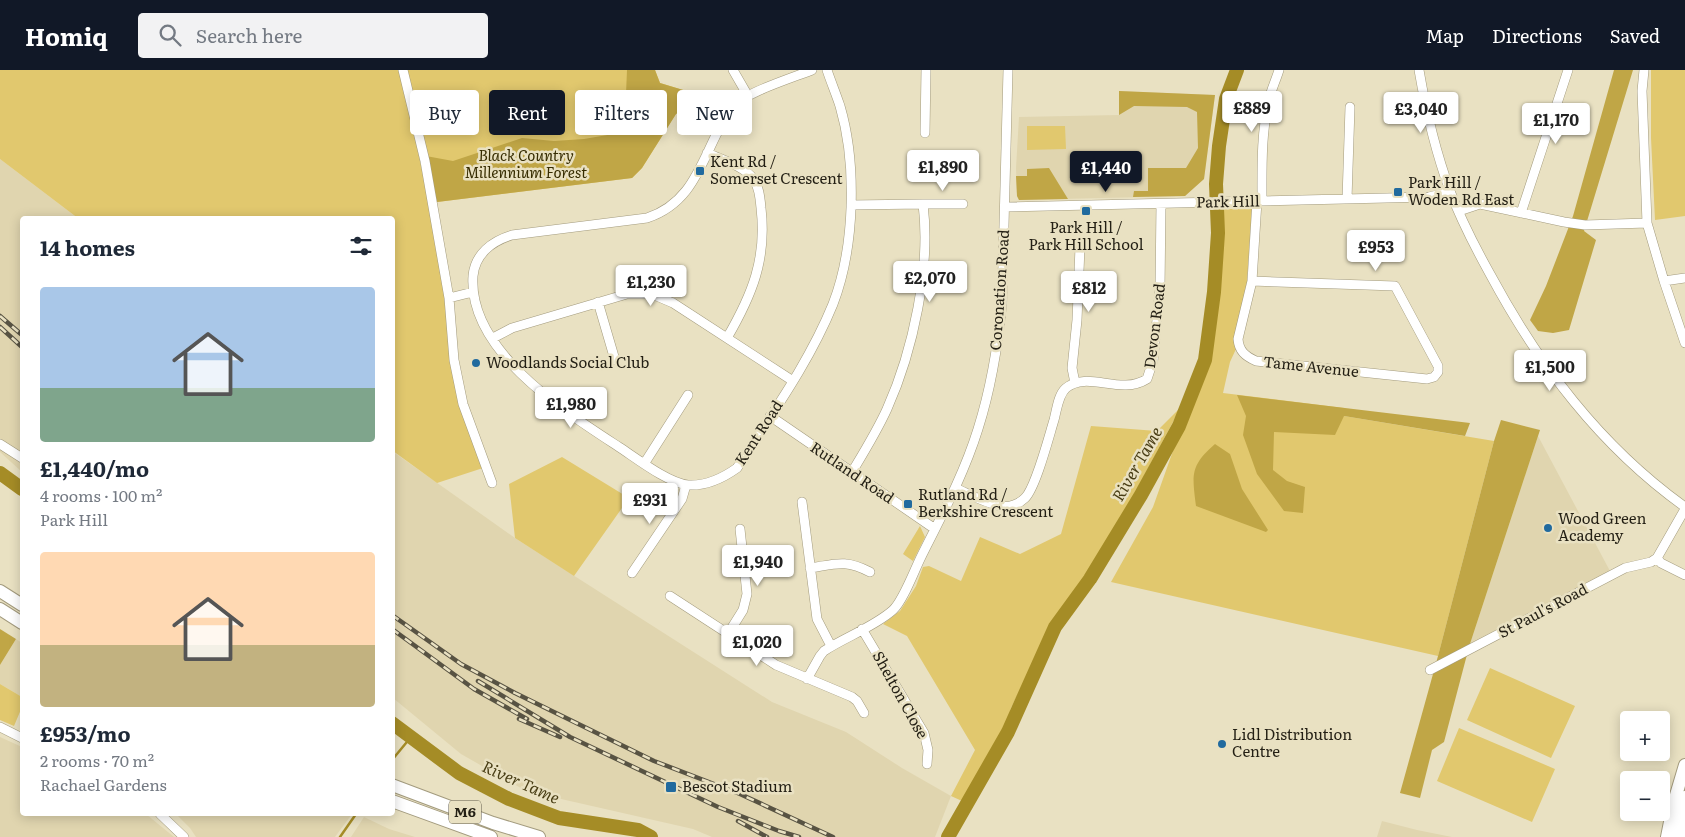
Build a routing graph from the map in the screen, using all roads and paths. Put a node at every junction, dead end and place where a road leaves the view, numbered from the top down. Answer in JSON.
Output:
{"nodes":[{"id":1,"x":403,"y":70,"type":"edge"},
{"id":2,"x":733,"y":70,"type":"edge"},
{"id":3,"x":812,"y":70,"type":"edge"},
{"id":4,"x":827,"y":70,"type":"edge"},
{"id":5,"x":926,"y":70,"type":"edge"},
{"id":6,"x":1008,"y":70,"type":"edge"},
{"id":7,"x":1279,"y":70,"type":"edge"},
{"id":8,"x":1419,"y":70,"type":"edge"},
{"id":9,"x":1568,"y":70,"type":"edge"},
{"id":10,"x":1644,"y":70,"type":"edge"},
{"id":11,"x":745,"y":90,"type":"edge"},
{"id":12,"x":752,"y":94,"type":"edge"},
{"id":13,"x":1350,"y":107,"type":"dead end"},
{"id":14,"x":925,"y":133,"type":"dead end"},
{"id":15,"x":717,"y":135,"type":"edge"},
{"id":16,"x":707,"y":153,"type":"junction"},
{"id":17,"x":1450,"y":192,"type":"junction"},
{"id":18,"x":1347,"y":199,"type":"junction"},
{"id":19,"x":1260,"y":201,"type":"junction"},
{"id":20,"x":923,"y":204,"type":"junction"},
{"id":21,"x":963,"y":204,"type":"dead end"},
{"id":22,"x":1161,"y":204,"type":"junction"},
{"id":23,"x":851,"y":205,"type":"junction"},
{"id":24,"x":1005,"y":206,"type":"junction"},
{"id":25,"x":1458,"y":211,"type":"junction"},
{"id":26,"x":1521,"y":213,"type":"junction"},
{"id":27,"x":1647,"y":223,"type":"junction"},
{"id":28,"x":1080,"y":247,"type":"dead end"},
{"id":29,"x":1685,"y":278,"type":"edge"},
{"id":30,"x":1252,"y":281,"type":"junction"},
{"id":31,"x":1664,"y":281,"type":"junction"},
{"id":32,"x":473,"y":292,"type":"junction"},
{"id":33,"x":449,"y":298,"type":"junction"},
{"id":34,"x":598,"y":302,"type":"junction"},
{"id":35,"x":493,"y":338,"type":"junction"},
{"id":36,"x":727,"y":338,"type":"junction"},
{"id":37,"x":1685,"y":342,"type":"edge"},
{"id":38,"x":615,"y":360,"type":"dead end"},
{"id":39,"x":793,"y":381,"type":"junction"},
{"id":40,"x":1076,"y":383,"type":"junction"},
{"id":41,"x":688,"y":395,"type":"dead end"},
{"id":42,"x":770,"y":416,"type":"junction"},
{"id":43,"x":0,"y":444,"type":"edge"},
{"id":44,"x":20,"y":457,"type":"edge"},
{"id":45,"x":644,"y":464,"type":"junction"},
{"id":46,"x":852,"y":472,"type":"junction"},
{"id":47,"x":492,"y":483,"type":"dead end"},
{"id":48,"x":686,"y":484,"type":"junction"},
{"id":49,"x":955,"y":488,"type":"junction"},
{"id":50,"x":802,"y":502,"type":"dead end"},
{"id":51,"x":1685,"y":508,"type":"edge"},
{"id":52,"x":740,"y":529,"type":"dead end"},
{"id":53,"x":935,"y":529,"type":"junction"},
{"id":54,"x":1658,"y":558,"type":"junction"},
{"id":55,"x":810,"y":568,"type":"junction"},
{"id":56,"x":870,"y":572,"type":"dead end"},
{"id":57,"x":632,"y":573,"type":"dead end"},
{"id":58,"x":1685,"y":575,"type":"edge"},
{"id":59,"x":0,"y":591,"type":"edge"},
{"id":60,"x":670,"y":596,"type":"dead end"},
{"id":61,"x":20,"y":604,"type":"edge"},
{"id":62,"x":0,"y":609,"type":"edge"},
{"id":63,"x":0,"y":614,"type":"edge"},
{"id":64,"x":20,"y":622,"type":"edge"},
{"id":65,"x":20,"y":627,"type":"edge"},
{"id":66,"x":862,"y":629,"type":"junction"},
{"id":67,"x":728,"y":634,"type":"junction"},
{"id":68,"x":832,"y":646,"type":"junction"},
{"id":69,"x":1430,"y":670,"type":"dead end"},
{"id":70,"x":807,"y":679,"type":"junction"},
{"id":71,"x":864,"y":714,"type":"dead end"},
{"id":72,"x":0,"y":728,"type":"edge"},
{"id":73,"x":20,"y":737,"type":"edge"},
{"id":74,"x":927,"y":764,"type":"dead end"},
{"id":75,"x":1685,"y":765,"type":"edge"},
{"id":76,"x":395,"y":786,"type":"edge"},
{"id":77,"x":1685,"y":798,"type":"edge"},
{"id":78,"x":395,"y":802,"type":"edge"},
{"id":79,"x":162,"y":816,"type":"edge"},
{"id":80,"x":1669,"y":835,"type":"edge"},
{"id":81,"x":184,"y":837,"type":"edge"},
{"id":82,"x":491,"y":837,"type":"edge"},
{"id":83,"x":539,"y":837,"type":"edge"},
{"id":84,"x":1684,"y":837,"type":"edge"}],
"edges":[{"from":1,"to":33,"type":"street"},
{"from":2,"to":11,"type":"street"},
{"from":3,"to":12,"type":"street","name":"Kent Road"},
{"from":4,"to":23,"type":"street","name":"Kent Road"},
{"from":5,"to":14,"type":"street"},
{"from":6,"to":24,"type":"street","name":"Coronation Road"},
{"from":7,"to":19,"type":"street","name":"Tame Avenue"},
{"from":8,"to":17,"type":"street"},
{"from":9,"to":26,"type":"street"},
{"from":10,"to":27,"type":"street"},
{"from":13,"to":18,"type":"street"},
{"from":15,"to":16,"type":"street","name":"Kent Road"},
{"from":16,"to":32,"type":"street","name":"Kent Road"},
{"from":16,"to":36,"type":"street"},
{"from":17,"to":18,"type":"street","name":"Park Hill"},
{"from":17,"to":25,"type":"street"},
{"from":18,"to":19,"type":"street","name":"Park Hill"},
{"from":19,"to":22,"type":"street","name":"Park Hill"},
{"from":19,"to":30,"type":"street","name":"Tame Avenue"},
{"from":20,"to":21,"type":"street"},
{"from":20,"to":23,"type":"street"},
{"from":20,"to":46,"type":"street"},
{"from":22,"to":24,"type":"street","name":"Park Hill"},
{"from":22,"to":40,"type":"street","name":"Devon Road"},
{"from":23,"to":39,"type":"street","name":"Kent Road"},
{"from":24,"to":49,"type":"street","name":"Coronation Road"},
{"from":25,"to":26,"type":"street"},
{"from":25,"to":51,"type":"street"},
{"from":26,"to":27,"type":"street"},
{"from":27,"to":31,"type":"street"},
{"from":28,"to":40,"type":"street"},
{"from":29,"to":31,"type":"street"},
{"from":30,"to":30,"type":"street","name":"Tame Avenue"},
{"from":31,"to":37,"type":"street"},
{"from":32,"to":33,"type":"street"},
{"from":32,"to":35,"type":"street","name":"Kent Road"},
{"from":33,"to":47,"type":"street"},
{"from":34,"to":35,"type":"street"},
{"from":34,"to":36,"type":"street"},
{"from":34,"to":38,"type":"street"},
{"from":35,"to":45,"type":"street","name":"Kent Road"},
{"from":36,"to":39,"type":"street"},
{"from":39,"to":42,"type":"street","name":"Kent Road"},
{"from":40,"to":49,"type":"street"},
{"from":41,"to":45,"type":"street"},
{"from":42,"to":46,"type":"street","name":"Rutland Road"},
{"from":42,"to":48,"type":"street","name":"Kent Road"},
{"from":43,"to":44,"type":"street"},
{"from":45,"to":48,"type":"street","name":"Kent Road"},
{"from":46,"to":53,"type":"street","name":"Rutland Road"},
{"from":48,"to":57,"type":"street"},
{"from":49,"to":53,"type":"street","name":"Coronation Road"},
{"from":50,"to":55,"type":"street"},
{"from":51,"to":54,"type":"street"},
{"from":52,"to":67,"type":"street"},
{"from":53,"to":66,"type":"street","name":"Coronation Road"},
{"from":54,"to":58,"type":"street"},
{"from":54,"to":69,"type":"street","name":"St Paul's Road"},
{"from":55,"to":56,"type":"street"},
{"from":55,"to":68,"type":"street"},
{"from":59,"to":61,"type":"highway"},
{"from":60,"to":67,"type":"street"},
{"from":62,"to":64,"type":"highway"},
{"from":63,"to":65,"type":"highway"},
{"from":66,"to":68,"type":"street","name":"Coronation Road"},
{"from":66,"to":74,"type":"street","name":"Shelton Close"},
{"from":67,"to":70,"type":"street"},
{"from":68,"to":70,"type":"street","name":"Coronation Road"},
{"from":70,"to":71,"type":"street"},
{"from":72,"to":73,"type":"street"},
{"from":75,"to":80,"type":"highway"},
{"from":76,"to":83,"type":"highway","number":"M6"},
{"from":77,"to":80,"type":"highway"},
{"from":77,"to":84,"type":"street"},
{"from":78,"to":82,"type":"highway","number":"M6"},
{"from":79,"to":81,"type":"street"}]}
